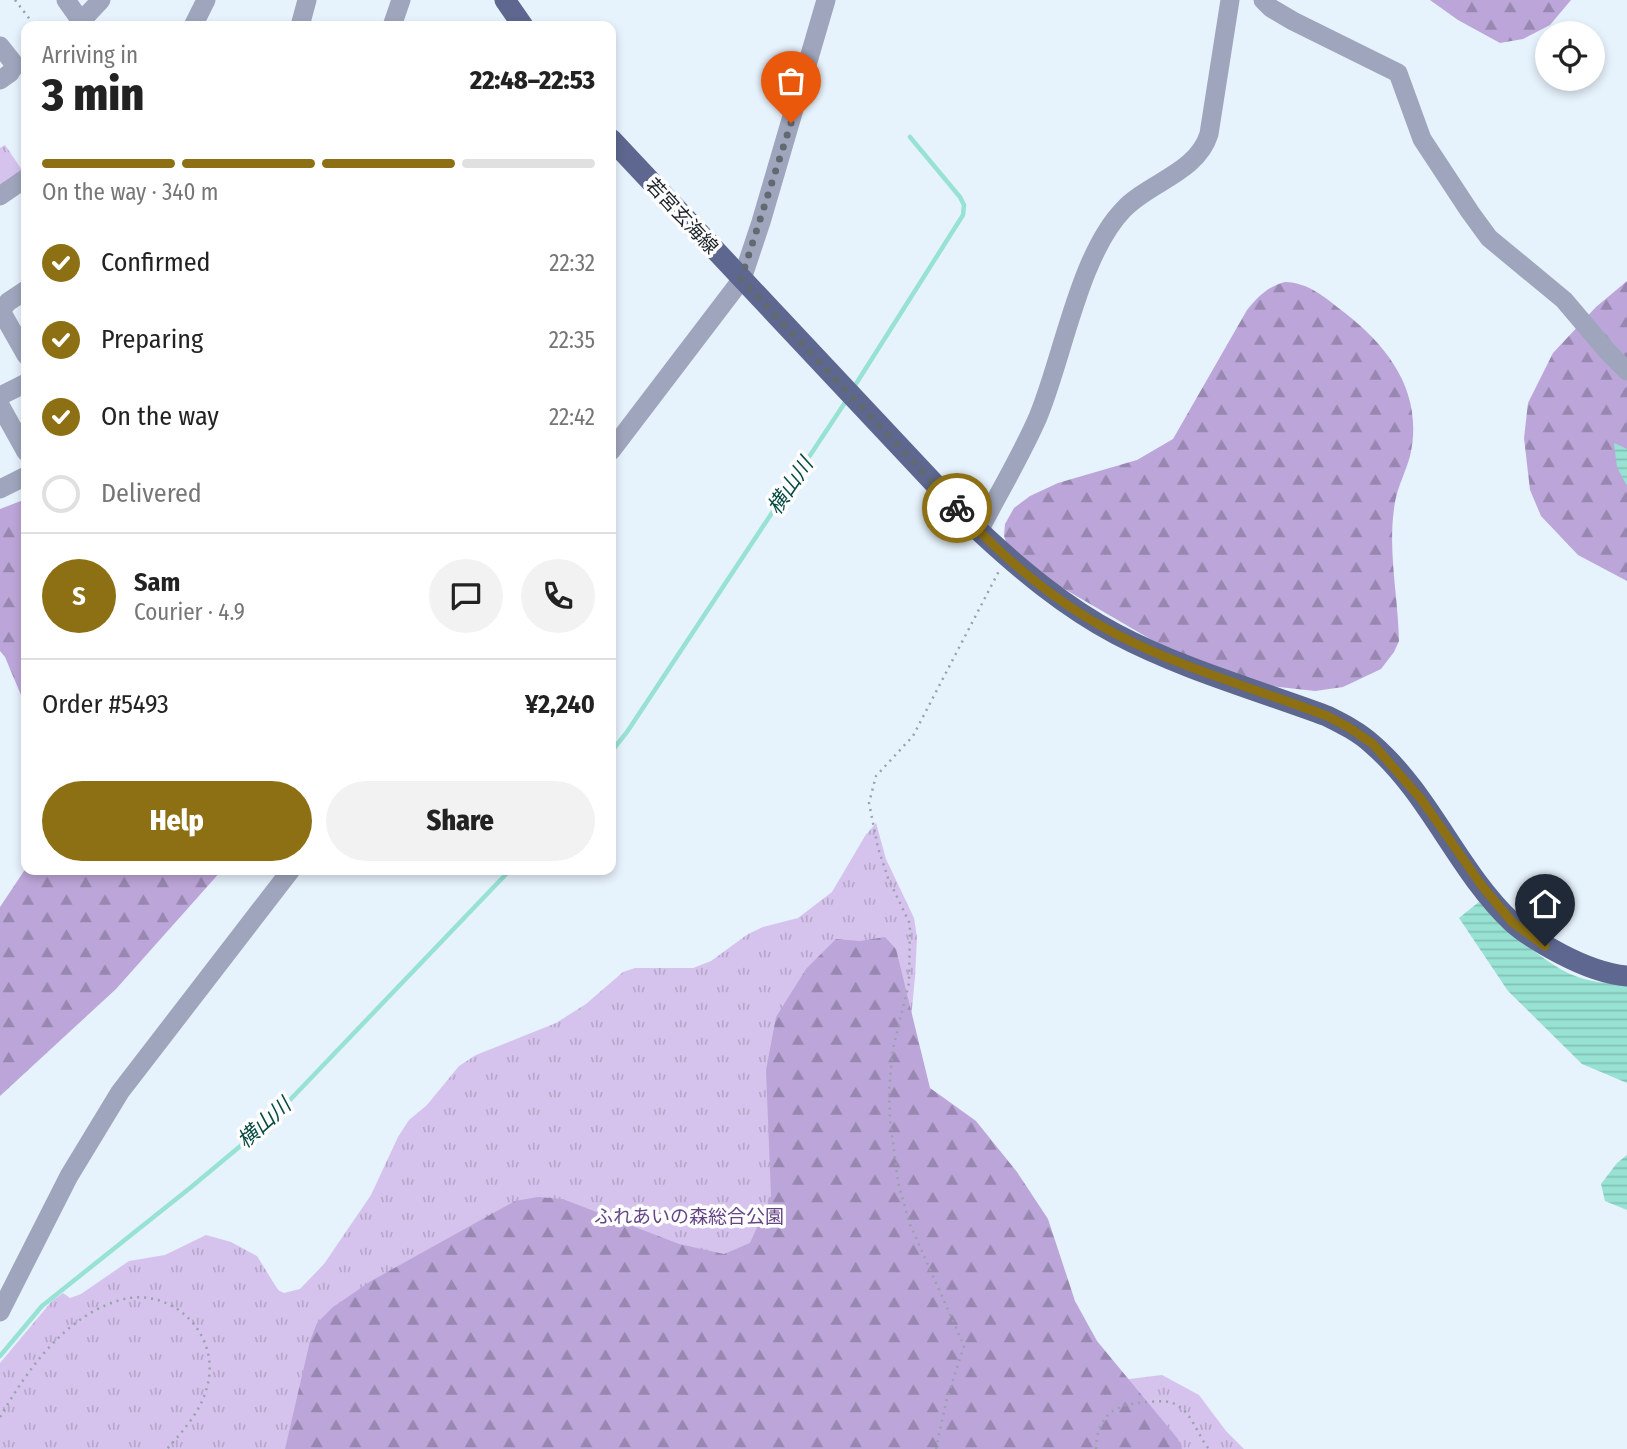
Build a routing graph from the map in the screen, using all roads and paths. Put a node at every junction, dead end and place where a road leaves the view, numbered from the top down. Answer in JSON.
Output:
{"nodes":[{"id":1,"x":15,"y":0,"type":"edge"},
{"id":2,"x":66,"y":0,"type":"edge"},
{"id":3,"x":101,"y":0,"type":"edge"},
{"id":4,"x":206,"y":0,"type":"edge"},
{"id":5,"x":307,"y":0,"type":"edge"},
{"id":6,"x":401,"y":0,"type":"edge"},
{"id":7,"x":505,"y":0,"type":"edge"},
{"id":8,"x":826,"y":0,"type":"edge"},
{"id":9,"x":1230,"y":0,"type":"edge"},
{"id":10,"x":1263,"y":0,"type":"edge"},
{"id":11,"x":31,"y":21,"type":"edge"},
{"id":12,"x":196,"y":21,"type":"edge"},
{"id":13,"x":301,"y":21,"type":"edge"},
{"id":14,"x":394,"y":21,"type":"edge"},
{"id":15,"x":520,"y":21,"type":"edge"},
{"id":16,"x":0,"y":46,"type":"edge"},
{"id":17,"x":0,"y":80,"type":"edge"},
{"id":18,"x":616,"y":144,"type":"edge"},
{"id":19,"x":21,"y":181,"type":"edge"},
{"id":20,"x":0,"y":196,"type":"edge"},
{"id":21,"x":741,"y":279,"type":"junction"},
{"id":22,"x":21,"y":293,"type":"edge"},
{"id":23,"x":0,"y":311,"type":"edge"},
{"id":24,"x":21,"y":347,"type":"edge"},
{"id":25,"x":1627,"y":371,"type":"edge"},
{"id":26,"x":21,"y":386,"type":"edge"},
{"id":27,"x":0,"y":396,"type":"edge"},
{"id":28,"x":0,"y":405,"type":"edge"},
{"id":29,"x":21,"y":443,"type":"edge"},
{"id":30,"x":616,"y":445,"type":"edge"},
{"id":31,"x":21,"y":478,"type":"edge"},
{"id":32,"x":0,"y":489,"type":"edge"},
{"id":33,"x":979,"y":531,"type":"junction"},
{"id":34,"x":1006,"y":557,"type":"junction"},
{"id":35,"x":287,"y":875,"type":"edge"},
{"id":36,"x":1627,"y":976,"type":"edge"},
{"id":37,"x":0,"y":1312,"type":"edge"},
{"id":38,"x":0,"y":1417,"type":"edge"},
{"id":39,"x":167,"y":1449,"type":"edge"},
{"id":40,"x":936,"y":1449,"type":"edge"},
{"id":41,"x":1096,"y":1449,"type":"edge"},
{"id":42,"x":1209,"y":1449,"type":"edge"}],
"edges":[{"from":1,"to":11,"type":"path"},
{"from":2,"to":3,"type":"street"},
{"from":4,"to":12,"type":"street"},
{"from":5,"to":13,"type":"street"},
{"from":6,"to":14,"type":"street"},
{"from":7,"to":15,"type":"main road"},
{"from":8,"to":21,"type":"street"},
{"from":9,"to":33,"type":"street"},
{"from":10,"to":25,"type":"street"},
{"from":16,"to":17,"type":"street"},
{"from":18,"to":21,"type":"main road","name":"若宮玄海線"},
{"from":19,"to":20,"type":"street"},
{"from":21,"to":30,"type":"street"},
{"from":21,"to":33,"type":"main road","name":"若宮玄海線"},
{"from":22,"to":23,"type":"street"},
{"from":23,"to":24,"type":"street"},
{"from":26,"to":27,"type":"street"},
{"from":28,"to":29,"type":"street"},
{"from":31,"to":32,"type":"street"},
{"from":33,"to":34,"type":"main road","name":"若宮玄海線"},
{"from":34,"to":36,"type":"main road","name":"若宮玄海線"},
{"from":34,"to":40,"type":"path"},
{"from":35,"to":37,"type":"street"},
{"from":38,"to":39,"type":"path"},
{"from":41,"to":42,"type":"path"}]}
